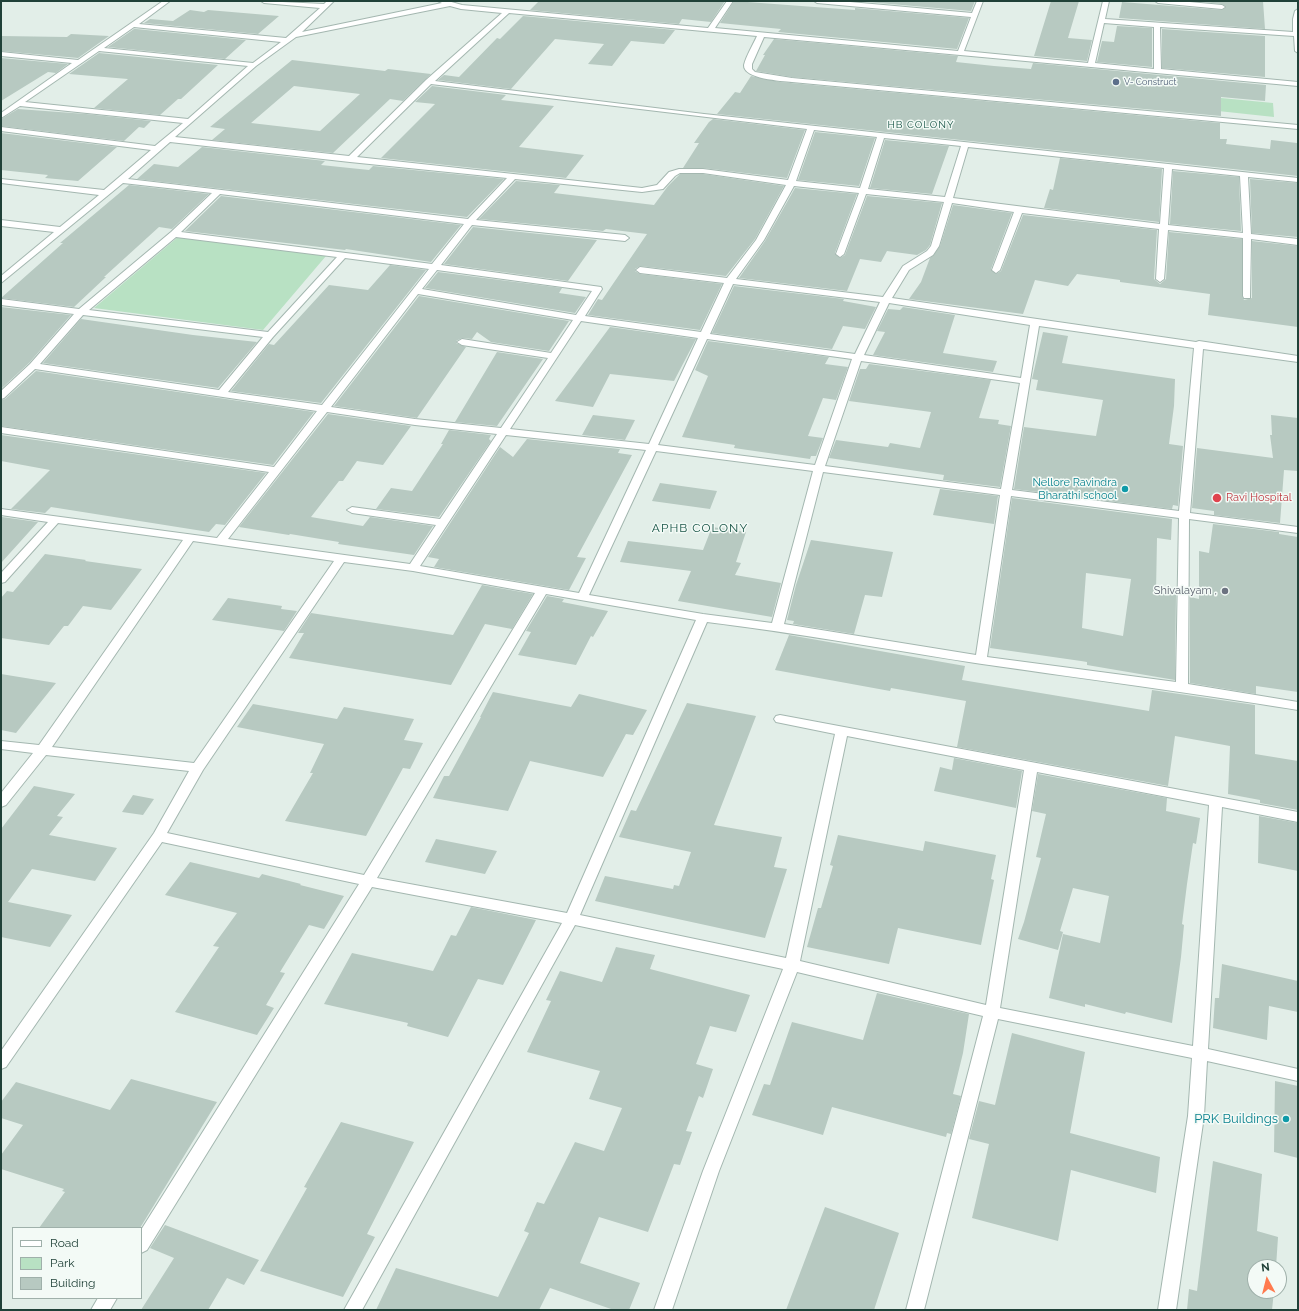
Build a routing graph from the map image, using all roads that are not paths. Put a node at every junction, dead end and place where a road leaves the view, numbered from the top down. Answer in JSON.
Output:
{"nodes":[{"id":1,"x":167,"y":1,"type":"edge"},
{"id":2,"x":264,"y":1,"type":"edge"},
{"id":3,"x":331,"y":1,"type":"edge"},
{"id":4,"x":441,"y":1,"type":"edge"},
{"id":5,"x":730,"y":1,"type":"edge"},
{"id":6,"x":817,"y":1,"type":"edge"},
{"id":7,"x":980,"y":1,"type":"edge"},
{"id":8,"x":1106,"y":1,"type":"edge"},
{"id":9,"x":1158,"y":1,"type":"edge"},
{"id":10,"x":449,"y":4,"type":"junction"},
{"id":11,"x":325,"y":6,"type":"junction"},
{"id":12,"x":508,"y":11,"type":"junction"},
{"id":13,"x":1298,"y":11,"type":"edge"},
{"id":14,"x":974,"y":14,"type":"junction"},
{"id":15,"x":1221,"y":14,"type":"edge"},
{"id":16,"x":1101,"y":21,"type":"junction"},
{"id":17,"x":132,"y":25,"type":"junction"},
{"id":18,"x":1157,"y":25,"type":"junction"},
{"id":19,"x":710,"y":30,"type":"junction"},
{"id":20,"x":1297,"y":34,"type":"junction"},
{"id":21,"x":294,"y":35,"type":"junction"},
{"id":22,"x":761,"y":35,"type":"junction"},
{"id":23,"x":286,"y":40,"type":"junction"},
{"id":24,"x":98,"y":49,"type":"junction"},
{"id":25,"x":1298,"y":51,"type":"edge"},
{"id":26,"x":960,"y":53,"type":"junction"},
{"id":27,"x":1,"y":54,"type":"edge"},
{"id":28,"x":79,"y":62,"type":"junction"},
{"id":29,"x":254,"y":65,"type":"junction"},
{"id":30,"x":1091,"y":65,"type":"junction"},
{"id":31,"x":1158,"y":71,"type":"junction"},
{"id":32,"x":429,"y":82,"type":"junction"},
{"id":33,"x":1298,"y":84,"type":"edge"},
{"id":34,"x":19,"y":104,"type":"junction"},
{"id":35,"x":1,"y":116,"type":"edge"},
{"id":36,"x":189,"y":121,"type":"junction"},
{"id":37,"x":1298,"y":127,"type":"edge"},
{"id":38,"x":811,"y":128,"type":"junction"},
{"id":39,"x":1,"y":129,"type":"edge"},
{"id":40,"x":881,"y":135,"type":"junction"},
{"id":41,"x":168,"y":139,"type":"junction"},
{"id":42,"x":965,"y":145,"type":"junction"},
{"id":43,"x":157,"y":149,"type":"junction"},
{"id":44,"x":350,"y":160,"type":"junction"},
{"id":45,"x":1168,"y":166,"type":"junction"},
{"id":46,"x":1244,"y":174,"type":"junction"},
{"id":47,"x":512,"y":177,"type":"junction"},
{"id":48,"x":1,"y":180,"type":"edge"},
{"id":49,"x":120,"y":180,"type":"junction"},
{"id":50,"x":1298,"y":180,"type":"edge"},
{"id":51,"x":791,"y":184,"type":"junction"},
{"id":52,"x":863,"y":192,"type":"junction"},
{"id":53,"x":106,"y":193,"type":"junction"},
{"id":54,"x":217,"y":193,"type":"junction"},
{"id":55,"x":948,"y":200,"type":"junction"},
{"id":56,"x":1020,"y":210,"type":"junction"},
{"id":57,"x":470,"y":222,"type":"junction"},
{"id":58,"x":1,"y":223,"type":"edge"},
{"id":59,"x":1165,"y":227,"type":"junction"},
{"id":60,"x":62,"y":230,"type":"junction"},
{"id":61,"x":174,"y":234,"type":"junction"},
{"id":62,"x":1247,"y":237,"type":"junction"},
{"id":63,"x":625,"y":238,"type":"dead end"},
{"id":64,"x":1298,"y":242,"type":"edge"},
{"id":65,"x":840,"y":254,"type":"dead end"},
{"id":66,"x":343,"y":255,"type":"junction"},
{"id":67,"x":434,"y":267,"type":"junction"},
{"id":68,"x":640,"y":270,"type":"dead end"},
{"id":69,"x":996,"y":270,"type":"dead end"},
{"id":70,"x":3,"y":275,"type":"edge"},
{"id":71,"x":1160,"y":279,"type":"dead end"},
{"id":72,"x":729,"y":282,"type":"junction"},
{"id":73,"x":415,"y":291,"type":"junction"},
{"id":74,"x":1247,"y":296,"type":"dead end"},
{"id":75,"x":886,"y":300,"type":"junction"},
{"id":76,"x":1,"y":302,"type":"edge"},
{"id":77,"x":81,"y":312,"type":"junction"},
{"id":78,"x":579,"y":318,"type":"junction"},
{"id":79,"x":1035,"y":323,"type":"junction"},
{"id":80,"x":270,"y":335,"type":"junction"},
{"id":81,"x":703,"y":335,"type":"junction"},
{"id":82,"x":462,"y":342,"type":"dead end"},
{"id":83,"x":1199,"y":344,"type":"junction"},
{"id":84,"x":554,"y":356,"type":"junction"},
{"id":85,"x":858,"y":357,"type":"junction"},
{"id":86,"x":1298,"y":359,"type":"edge"},
{"id":87,"x":33,"y":366,"type":"junction"},
{"id":88,"x":1025,"y":381,"type":"junction"},
{"id":89,"x":221,"y":394,"type":"junction"},
{"id":90,"x":1,"y":396,"type":"edge"},
{"id":91,"x":323,"y":409,"type":"junction"},
{"id":92,"x":1,"y":430,"type":"edge"},
{"id":93,"x":504,"y":431,"type":"junction"},
{"id":94,"x":651,"y":447,"type":"junction"},
{"id":95,"x":819,"y":468,"type":"junction"},
{"id":96,"x":276,"y":470,"type":"junction"},
{"id":97,"x":1006,"y":493,"type":"junction"},
{"id":98,"x":352,"y":510,"type":"dead end"},
{"id":99,"x":1,"y":512,"type":"edge"},
{"id":100,"x":1184,"y":516,"type":"junction"},
{"id":101,"x":56,"y":519,"type":"junction"},
{"id":102,"x":443,"y":523,"type":"junction"},
{"id":103,"x":1298,"y":530,"type":"edge"},
{"id":104,"x":190,"y":538,"type":"junction"},
{"id":105,"x":220,"y":542,"type":"junction"},
{"id":106,"x":341,"y":558,"type":"junction"},
{"id":107,"x":413,"y":568,"type":"junction"},
{"id":108,"x":1,"y":580,"type":"edge"},
{"id":109,"x":542,"y":591,"type":"junction"},
{"id":110,"x":582,"y":598,"type":"junction"},
{"id":111,"x":703,"y":618,"type":"junction"},
{"id":112,"x":777,"y":627,"type":"junction"},
{"id":113,"x":981,"y":660,"type":"junction"},
{"id":114,"x":1182,"y":687,"type":"junction"},
{"id":115,"x":1298,"y":706,"type":"edge"},
{"id":116,"x":780,"y":719,"type":"dead end"},
{"id":117,"x":842,"y":730,"type":"junction"},
{"id":118,"x":1,"y":745,"type":"edge"},
{"id":119,"x":42,"y":751,"type":"junction"},
{"id":120,"x":1031,"y":766,"type":"junction"},
{"id":121,"x":197,"y":768,"type":"junction"},
{"id":122,"x":1,"y":802,"type":"edge"},
{"id":123,"x":1216,"y":802,"type":"junction"},
{"id":124,"x":1298,"y":817,"type":"edge"},
{"id":125,"x":159,"y":836,"type":"junction"},
{"id":126,"x":368,"y":881,"type":"junction"},
{"id":127,"x":571,"y":919,"type":"junction"},
{"id":128,"x":792,"y":965,"type":"junction"},
{"id":129,"x":992,"y":1012,"type":"junction"},
{"id":130,"x":1199,"y":1053,"type":"junction"},
{"id":131,"x":1,"y":1063,"type":"edge"},
{"id":132,"x":1298,"y":1075,"type":"edge"},
{"id":133,"x":142,"y":1243,"type":"edge"},
{"id":134,"x":107,"y":1299,"type":"edge"},
{"id":135,"x":100,"y":1310,"type":"edge"},
{"id":136,"x":353,"y":1310,"type":"edge"},
{"id":137,"x":663,"y":1310,"type":"edge"},
{"id":138,"x":915,"y":1310,"type":"edge"},
{"id":139,"x":1167,"y":1310,"type":"edge"}],
"edges":[{"from":1,"to":17,"type":"street"},
{"from":2,"to":11,"type":"street"},
{"from":3,"to":11,"type":"street"},
{"from":4,"to":10,"type":"street"},
{"from":5,"to":19,"type":"street"},
{"from":6,"to":14,"type":"street"},
{"from":7,"to":14,"type":"street"},
{"from":8,"to":16,"type":"street"},
{"from":9,"to":15,"type":"street"},
{"from":10,"to":12,"type":"street"},
{"from":10,"to":21,"type":"street"},
{"from":11,"to":21,"type":"street"},
{"from":12,"to":19,"type":"street"},
{"from":12,"to":32,"type":"street"},
{"from":13,"to":20,"type":"street"},
{"from":14,"to":26,"type":"street"},
{"from":15,"to":18,"type":"street"},
{"from":15,"to":20,"type":"street"},
{"from":16,"to":18,"type":"street"},
{"from":16,"to":30,"type":"street"},
{"from":17,"to":23,"type":"street"},
{"from":17,"to":24,"type":"street"},
{"from":18,"to":31,"type":"street"},
{"from":19,"to":22,"type":"street"},
{"from":20,"to":25,"type":"street"},
{"from":21,"to":23,"type":"street"},
{"from":22,"to":26,"type":"street"},
{"from":22,"to":37,"type":"street"},
{"from":23,"to":29,"type":"street"},
{"from":24,"to":28,"type":"street"},
{"from":24,"to":29,"type":"street"},
{"from":26,"to":30,"type":"street"},
{"from":27,"to":28,"type":"street"},
{"from":28,"to":34,"type":"street"},
{"from":29,"to":36,"type":"street"},
{"from":30,"to":31,"type":"street"},
{"from":31,"to":33,"type":"street"},
{"from":32,"to":38,"type":"street"},
{"from":32,"to":44,"type":"street"},
{"from":34,"to":35,"type":"street"},
{"from":34,"to":36,"type":"street"},
{"from":36,"to":41,"type":"street"},
{"from":38,"to":40,"type":"street"},
{"from":38,"to":51,"type":"street"},
{"from":39,"to":43,"type":"street"},
{"from":40,"to":42,"type":"street"},
{"from":40,"to":52,"type":"street"},
{"from":41,"to":43,"type":"street"},
{"from":41,"to":44,"type":"street"},
{"from":42,"to":45,"type":"street"},
{"from":42,"to":55,"type":"street"},
{"from":43,"to":49,"type":"street"},
{"from":44,"to":47,"type":"street"},
{"from":45,"to":46,"type":"street"},
{"from":45,"to":59,"type":"street"},
{"from":46,"to":50,"type":"street"},
{"from":46,"to":62,"type":"street"},
{"from":47,"to":51,"type":"street"},
{"from":47,"to":57,"type":"street"},
{"from":48,"to":53,"type":"street"},
{"from":49,"to":53,"type":"street"},
{"from":49,"to":54,"type":"street"},
{"from":51,"to":52,"type":"street"},
{"from":51,"to":72,"type":"street"},
{"from":52,"to":55,"type":"street"},
{"from":52,"to":65,"type":"street"},
{"from":53,"to":60,"type":"street"},
{"from":54,"to":57,"type":"street"},
{"from":54,"to":61,"type":"street"},
{"from":55,"to":56,"type":"street"},
{"from":55,"to":75,"type":"street"},
{"from":56,"to":59,"type":"street"},
{"from":56,"to":69,"type":"street"},
{"from":57,"to":63,"type":"street"},
{"from":57,"to":67,"type":"street"},
{"from":58,"to":60,"type":"street"},
{"from":59,"to":62,"type":"street"},
{"from":59,"to":71,"type":"street"},
{"from":60,"to":70,"type":"street"},
{"from":61,"to":66,"type":"street"},
{"from":61,"to":77,"type":"street"},
{"from":62,"to":64,"type":"street"},
{"from":62,"to":74,"type":"street"},
{"from":66,"to":67,"type":"street"},
{"from":66,"to":80,"type":"street"},
{"from":67,"to":73,"type":"street"},
{"from":67,"to":78,"type":"street"},
{"from":68,"to":72,"type":"street"},
{"from":72,"to":75,"type":"street"},
{"from":72,"to":81,"type":"street"},
{"from":73,"to":78,"type":"street"},
{"from":73,"to":91,"type":"street"},
{"from":75,"to":79,"type":"street"},
{"from":75,"to":85,"type":"street"},
{"from":76,"to":77,"type":"street"},
{"from":77,"to":80,"type":"street"},
{"from":77,"to":87,"type":"street"},
{"from":78,"to":81,"type":"street"},
{"from":78,"to":84,"type":"street"},
{"from":79,"to":83,"type":"street"},
{"from":79,"to":88,"type":"street"},
{"from":80,"to":89,"type":"street"},
{"from":81,"to":85,"type":"street"},
{"from":81,"to":94,"type":"street"},
{"from":82,"to":84,"type":"street"},
{"from":83,"to":86,"type":"street"},
{"from":83,"to":100,"type":"street"},
{"from":84,"to":93,"type":"street"},
{"from":85,"to":88,"type":"street"},
{"from":85,"to":95,"type":"street"},
{"from":87,"to":89,"type":"street"},
{"from":87,"to":90,"type":"street"},
{"from":88,"to":97,"type":"street"},
{"from":89,"to":91,"type":"street"},
{"from":91,"to":93,"type":"street"},
{"from":91,"to":96,"type":"street"},
{"from":92,"to":96,"type":"street"},
{"from":93,"to":94,"type":"street"},
{"from":93,"to":102,"type":"street"},
{"from":94,"to":95,"type":"street"},
{"from":94,"to":110,"type":"street"},
{"from":95,"to":97,"type":"street"},
{"from":95,"to":112,"type":"street"},
{"from":96,"to":105,"type":"street"},
{"from":97,"to":100,"type":"street"},
{"from":97,"to":113,"type":"street"},
{"from":98,"to":102,"type":"street"},
{"from":99,"to":101,"type":"street"},
{"from":100,"to":103,"type":"street"},
{"from":100,"to":114,"type":"street"},
{"from":101,"to":104,"type":"street"},
{"from":101,"to":108,"type":"street"},
{"from":102,"to":107,"type":"street"},
{"from":104,"to":105,"type":"street"},
{"from":104,"to":119,"type":"street"},
{"from":105,"to":106,"type":"street"},
{"from":106,"to":107,"type":"street"},
{"from":106,"to":121,"type":"street"},
{"from":107,"to":109,"type":"street"},
{"from":109,"to":110,"type":"street"},
{"from":109,"to":126,"type":"street"},
{"from":110,"to":111,"type":"street"},
{"from":111,"to":112,"type":"street"},
{"from":111,"to":127,"type":"street"},
{"from":112,"to":113,"type":"street"},
{"from":113,"to":114,"type":"street"},
{"from":114,"to":115,"type":"street"},
{"from":116,"to":117,"type":"street"},
{"from":117,"to":120,"type":"street"},
{"from":117,"to":128,"type":"street"},
{"from":118,"to":119,"type":"street"},
{"from":119,"to":121,"type":"street"},
{"from":119,"to":122,"type":"street"},
{"from":120,"to":123,"type":"street"},
{"from":120,"to":129,"type":"street"},
{"from":121,"to":125,"type":"street"},
{"from":123,"to":124,"type":"street"},
{"from":123,"to":130,"type":"street"},
{"from":125,"to":126,"type":"street"},
{"from":125,"to":131,"type":"street"},
{"from":126,"to":127,"type":"street"},
{"from":126,"to":133,"type":"street"},
{"from":127,"to":128,"type":"street"},
{"from":127,"to":136,"type":"street"},
{"from":128,"to":129,"type":"street"},
{"from":128,"to":137,"type":"street"},
{"from":129,"to":130,"type":"street"},
{"from":129,"to":138,"type":"street"},
{"from":130,"to":132,"type":"street"},
{"from":130,"to":139,"type":"street"},
{"from":134,"to":135,"type":"street"}]}
